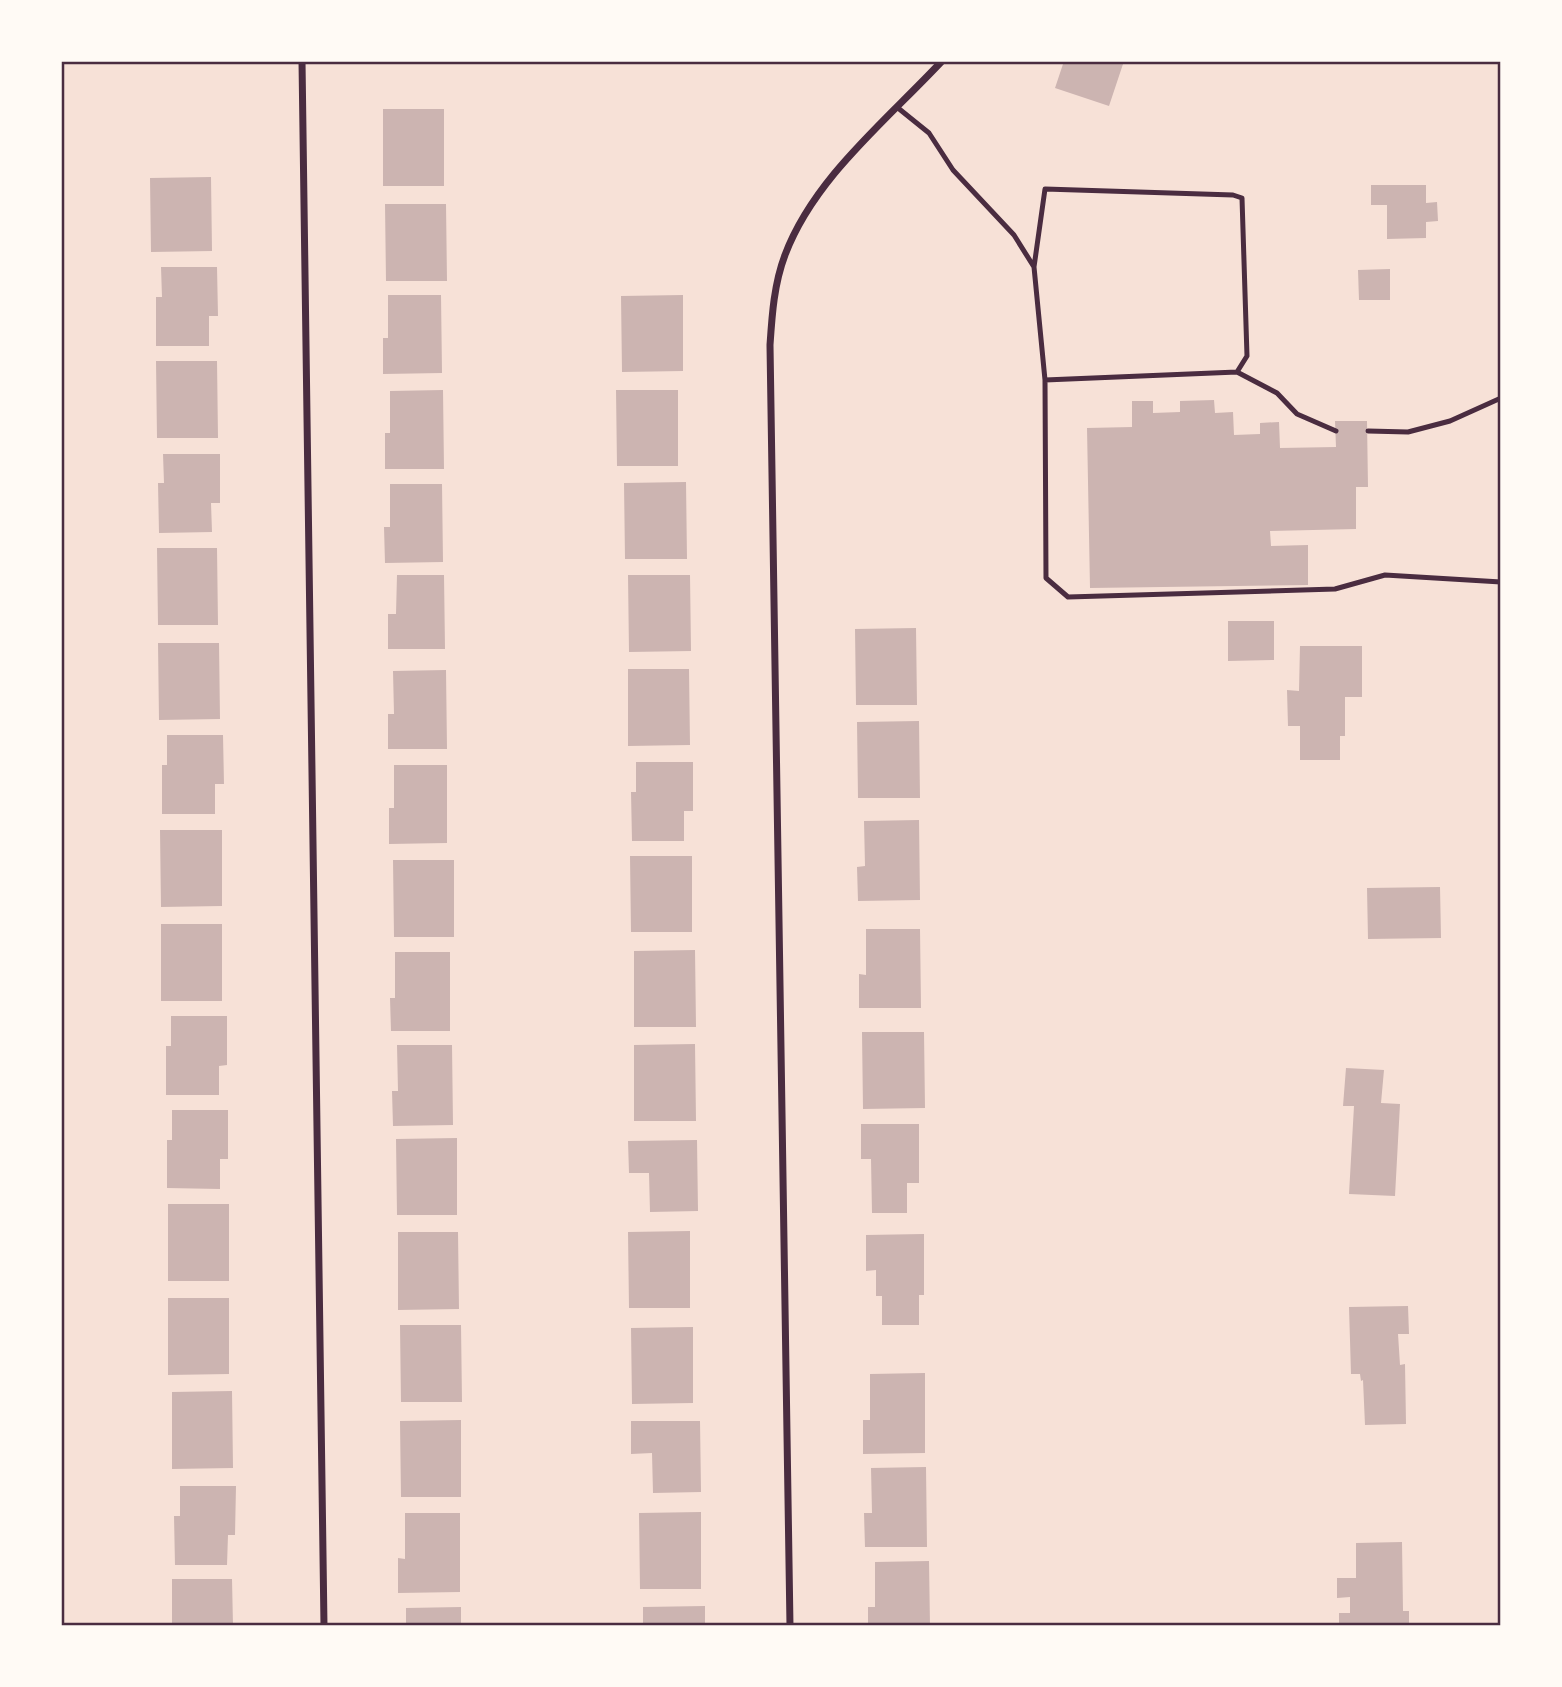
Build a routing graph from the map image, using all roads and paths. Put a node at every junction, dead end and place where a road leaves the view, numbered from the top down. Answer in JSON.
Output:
{"nodes":[{"id":1,"x":302,"y":61,"type":"edge"},
{"id":2,"x":942,"y":61,"type":"edge"},
{"id":3,"x":898,"y":108,"type":"junction"},
{"id":4,"x":1034,"y":267,"type":"junction"},
{"id":5,"x":1237,"y":372,"type":"junction"},
{"id":6,"x":1045,"y":380,"type":"junction"},
{"id":7,"x":1501,"y":398,"type":"edge"},
{"id":8,"x":1336,"y":431,"type":"dead end"},
{"id":9,"x":1368,"y":431,"type":"dead end"},
{"id":10,"x":1501,"y":582,"type":"edge"},
{"id":11,"x":324,"y":1626,"type":"edge"},
{"id":12,"x":790,"y":1626,"type":"edge"}],
"edges":[{"from":1,"to":11,"type":"street"},
{"from":2,"to":3,"type":"street"},
{"from":3,"to":4,"type":"lane"},
{"from":3,"to":12,"type":"street"},
{"from":4,"to":5,"type":"lane"},
{"from":4,"to":6,"type":"lane"},
{"from":5,"to":6,"type":"lane"},
{"from":5,"to":8,"type":"lane"},
{"from":6,"to":10,"type":"lane"},
{"from":7,"to":9,"type":"lane"}]}
